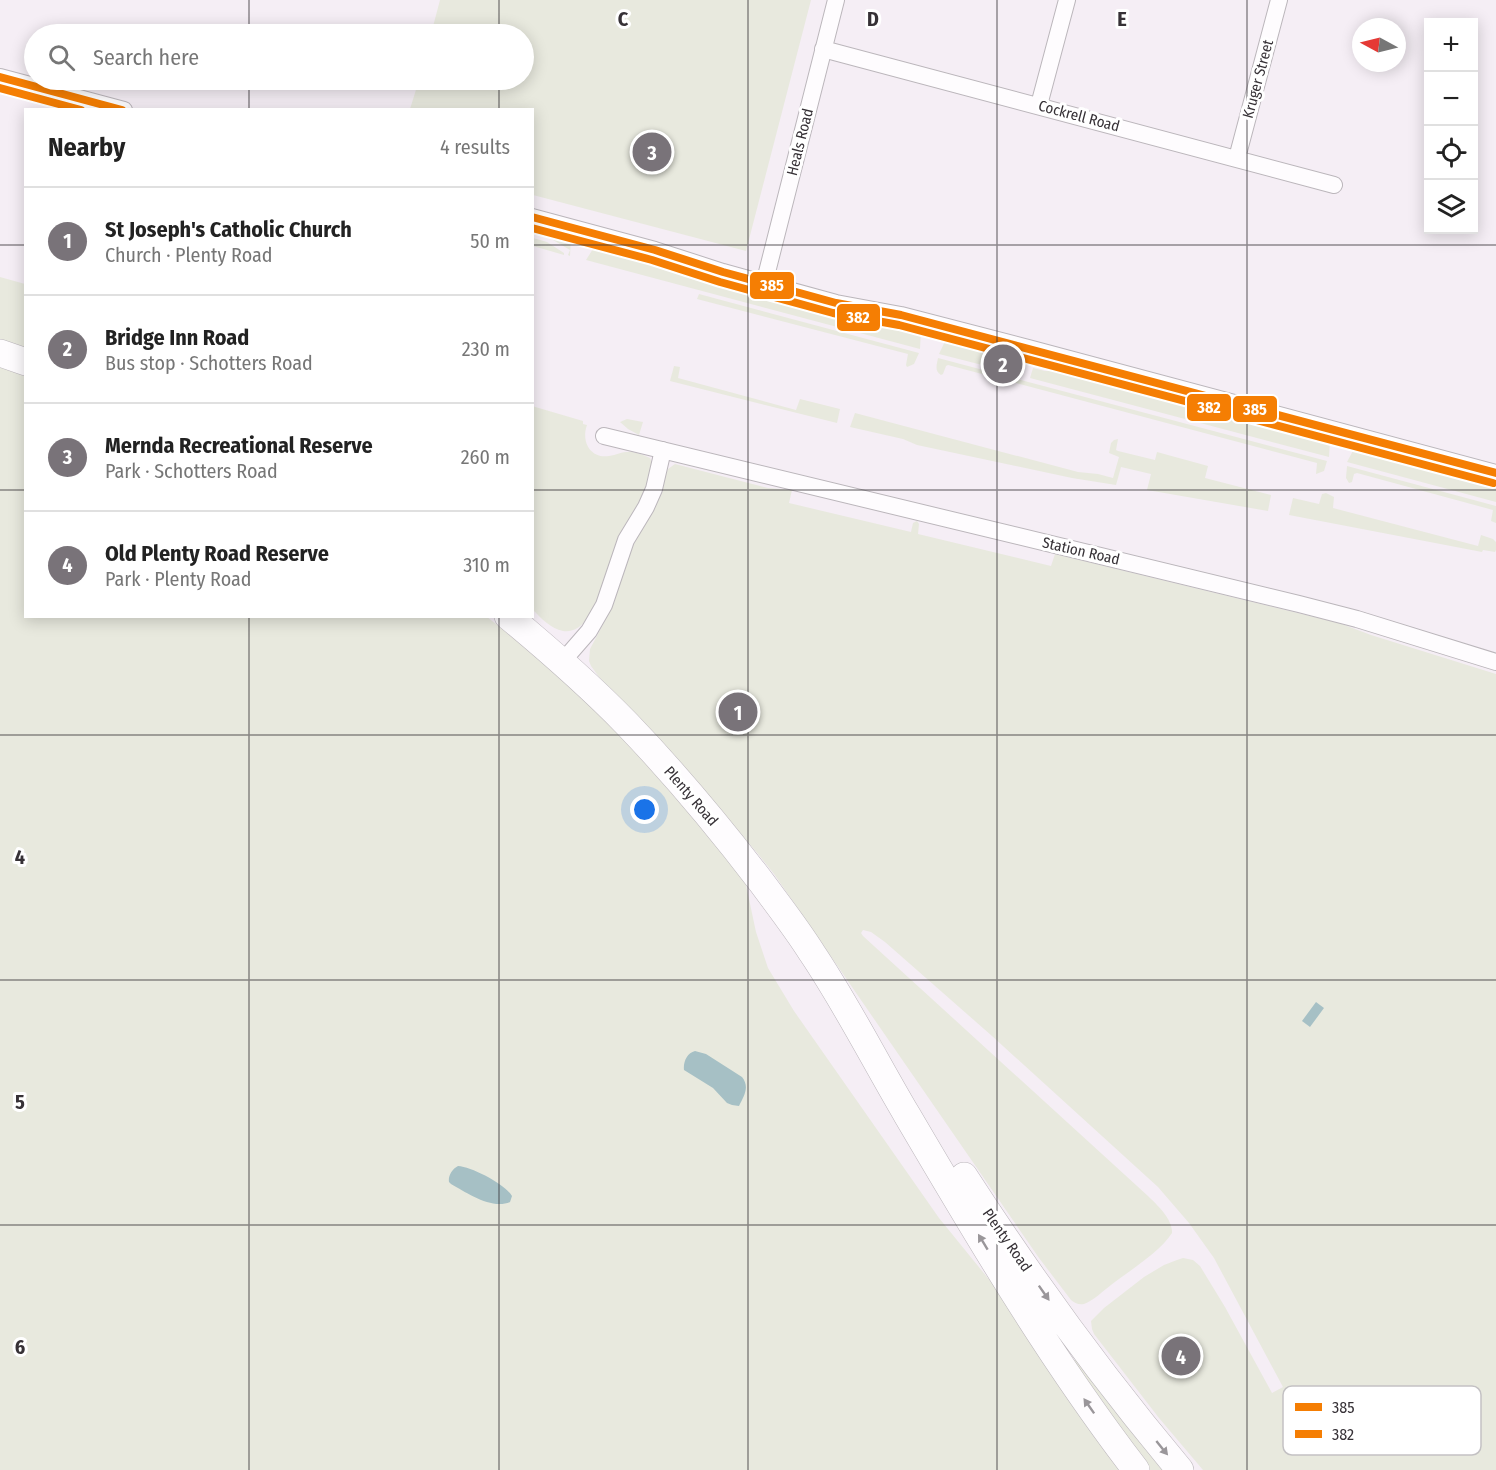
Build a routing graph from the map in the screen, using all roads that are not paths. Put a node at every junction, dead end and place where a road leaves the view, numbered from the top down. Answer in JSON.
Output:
{"nodes":[{"id":1,"x":836,"y":0,"type":"edge"},
{"id":2,"x":1067,"y":0,"type":"edge"},
{"id":3,"x":1279,"y":0,"type":"edge"},
{"id":4,"x":823,"y":49,"type":"junction"},
{"id":5,"x":0,"y":77,"type":"edge"},
{"id":6,"x":24,"y":83,"type":"edge"},
{"id":7,"x":49,"y":90,"type":"edge"},
{"id":8,"x":1039,"y":105,"type":"junction"},
{"id":9,"x":116,"y":108,"type":"edge"},
{"id":10,"x":1237,"y":158,"type":"junction"},
{"id":11,"x":1334,"y":185,"type":"dead end"},
{"id":12,"x":534,"y":218,"type":"edge"},
{"id":13,"x":764,"y":284,"type":"junction"},
{"id":14,"x":0,"y":353,"type":"edge"},
{"id":15,"x":24,"y":361,"type":"edge"},
{"id":16,"x":604,"y":436,"type":"dead end"},
{"id":17,"x":663,"y":450,"type":"junction"},
{"id":18,"x":1496,"y":473,"type":"edge"},
{"id":19,"x":510,"y":618,"type":"edge"},
{"id":20,"x":562,"y":662,"type":"junction"},
{"id":21,"x":1496,"y":662,"type":"edge"},
{"id":22,"x":843,"y":1004,"type":"junction"},
{"id":23,"x":1136,"y":1470,"type":"edge"},
{"id":24,"x":1180,"y":1470,"type":"edge"}],
"edges":[{"from":1,"to":4,"type":"street","name":"Heals Road"},
{"from":2,"to":8,"type":"street"},
{"from":3,"to":10,"type":"street","name":"Kruger Street"},
{"from":4,"to":8,"type":"street","name":"Cockrell Road"},
{"from":4,"to":13,"type":"street","name":"Heals Road"},
{"from":5,"to":6,"type":"street"},
{"from":7,"to":9,"type":"street"},
{"from":8,"to":10,"type":"street","name":"Cockrell Road"},
{"from":10,"to":11,"type":"street","name":"Cockrell Road"},
{"from":12,"to":13,"type":"street"},
{"from":13,"to":18,"type":"street"},
{"from":14,"to":15,"type":"main road"},
{"from":16,"to":17,"type":"street","name":"Station Road"},
{"from":17,"to":20,"type":"street"},
{"from":17,"to":21,"type":"street","name":"Station Road"},
{"from":19,"to":20,"type":"main road","name":"Plenty Road"},
{"from":20,"to":22,"type":"main road","name":"Plenty Road"},
{"from":23,"to":22,"type":"main road","name":"Plenty Road","one_way":true},
{"from":22,"to":24,"type":"main road","name":"Plenty Road","one_way":true}]}
